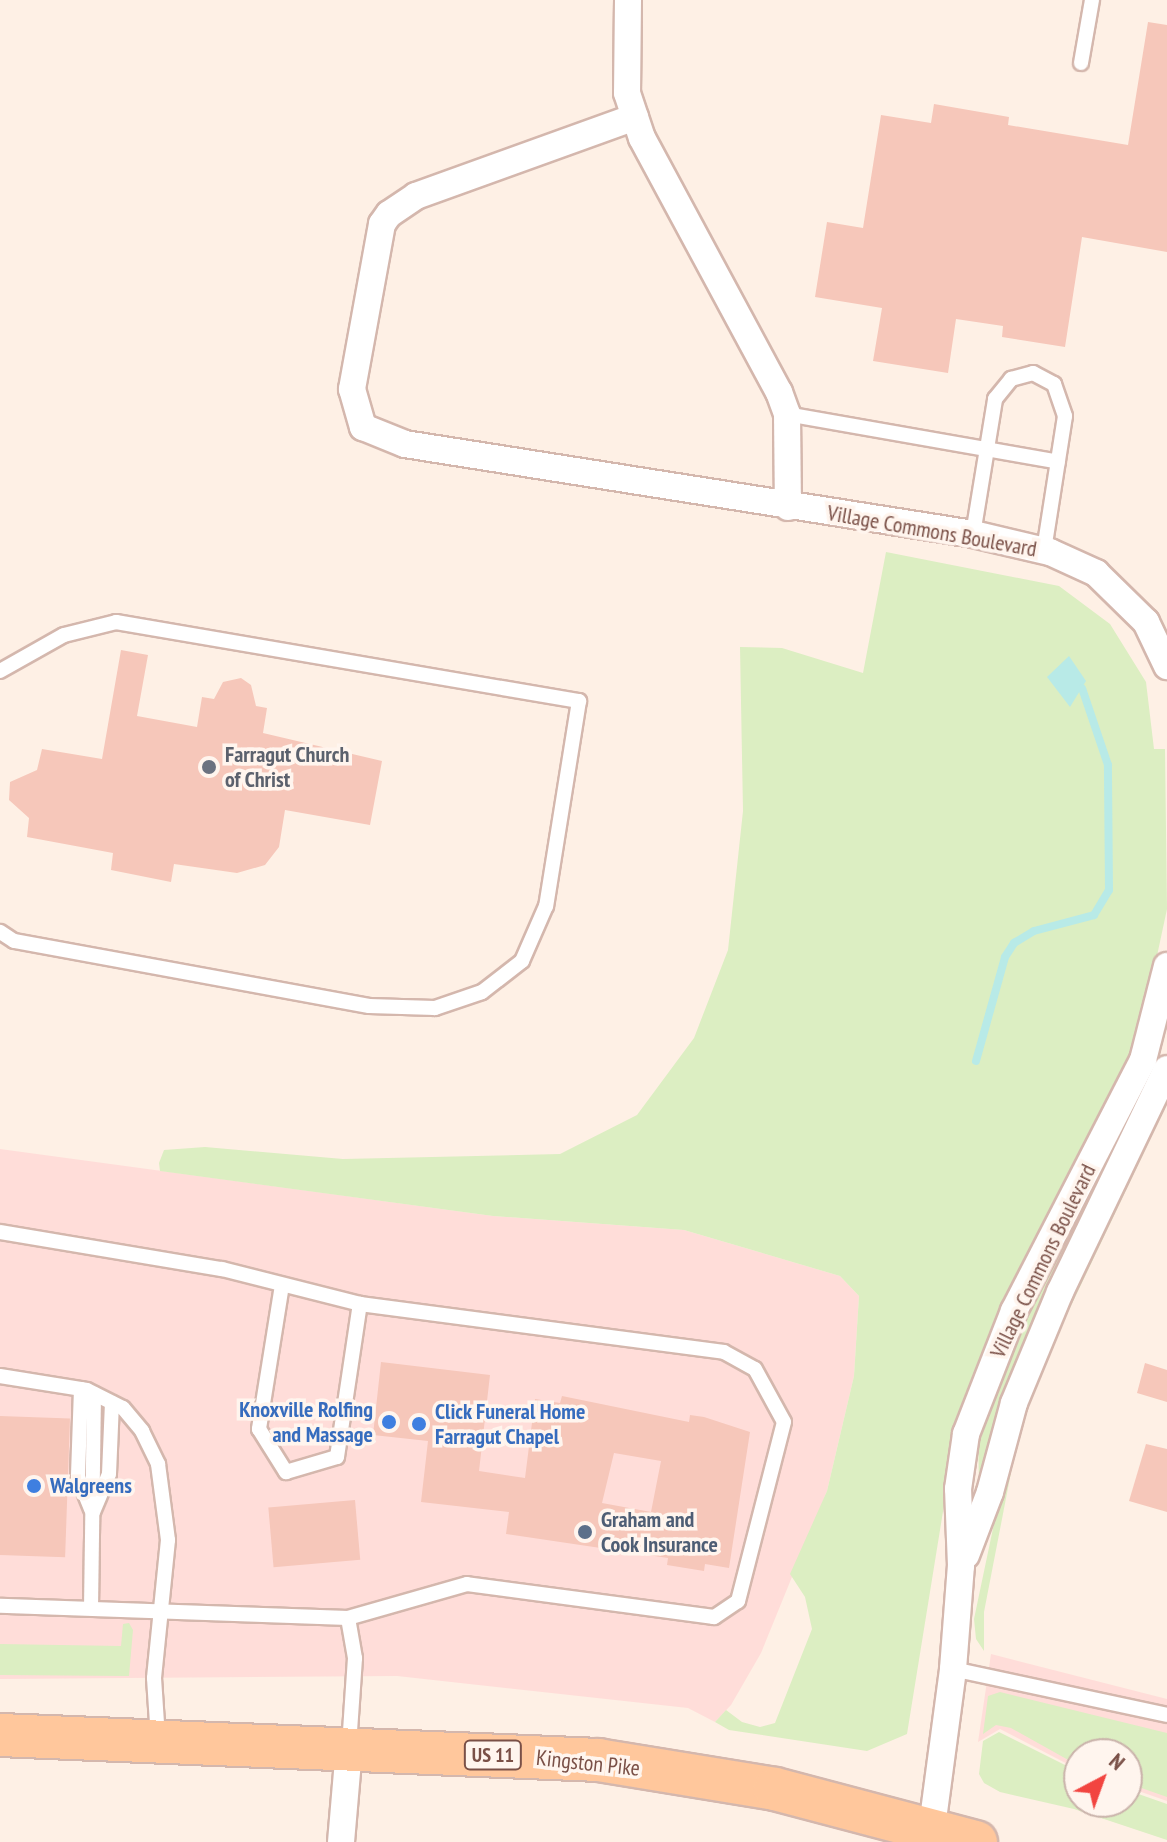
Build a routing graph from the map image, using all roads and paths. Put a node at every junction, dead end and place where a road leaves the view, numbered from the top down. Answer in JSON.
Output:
{"nodes":[{"id":1,"x":628,"y":0,"type":"edge"},
{"id":2,"x":1092,"y":0,"type":"edge"},
{"id":3,"x":1081,"y":63,"type":"dead end"},
{"id":4,"x":635,"y":117,"type":"junction"},
{"id":5,"x":787,"y":414,"type":"junction"},
{"id":6,"x":985,"y":449,"type":"junction"},
{"id":7,"x":1058,"y":462,"type":"junction"},
{"id":8,"x":788,"y":507,"type":"junction"},
{"id":9,"x":973,"y":534,"type":"junction"},
{"id":10,"x":1044,"y":550,"type":"junction"},
{"id":11,"x":1167,"y":666,"type":"edge"},
{"id":12,"x":1,"y":669,"type":"edge"},
{"id":13,"x":0,"y":932,"type":"edge"},
{"id":14,"x":1167,"y":966,"type":"edge"},
{"id":15,"x":1167,"y":1069,"type":"edge"},
{"id":16,"x":1077,"y":1187,"type":"junction"},
{"id":17,"x":1104,"y":1200,"type":"junction"},
{"id":18,"x":0,"y":1232,"type":"edge"},
{"id":19,"x":282,"y":1285,"type":"junction"},
{"id":20,"x":360,"y":1304,"type":"junction"},
{"id":21,"x":0,"y":1376,"type":"edge"},
{"id":22,"x":87,"y":1392,"type":"junction"},
{"id":23,"x":112,"y":1403,"type":"junction"},
{"id":24,"x":92,"y":1513,"type":"junction"},
{"id":25,"x":961,"y":1566,"type":"junction"},
{"id":26,"x":0,"y":1606,"type":"edge"},
{"id":27,"x":91,"y":1608,"type":"junction"},
{"id":28,"x":158,"y":1614,"type":"junction"},
{"id":29,"x":348,"y":1618,"type":"junction"},
{"id":30,"x":953,"y":1669,"type":"junction"},
{"id":31,"x":1167,"y":1715,"type":"edge"},
{"id":32,"x":0,"y":1735,"type":"edge"},
{"id":33,"x":158,"y":1739,"type":"junction"},
{"id":34,"x":349,"y":1748,"type":"junction"},
{"id":35,"x":931,"y":1836,"type":"edge"},
{"id":36,"x":341,"y":1842,"type":"edge"},
{"id":37,"x":976,"y":1842,"type":"edge"}],
"edges":[{"from":1,"to":4,"type":"street"},
{"from":2,"to":3,"type":"lane"},
{"from":4,"to":5,"type":"street"},
{"from":4,"to":8,"type":"street","name":"Village Commons Boulevard"},
{"from":5,"to":6,"type":"lane"},
{"from":5,"to":8,"type":"street"},
{"from":6,"to":7,"type":"lane"},
{"from":6,"to":7,"type":"lane"},
{"from":6,"to":9,"type":"lane"},
{"from":7,"to":10,"type":"lane"},
{"from":8,"to":9,"type":"street","name":"Village Commons Boulevard"},
{"from":9,"to":10,"type":"street","name":"Village Commons Boulevard"},
{"from":10,"to":11,"type":"street","name":"Village Commons Boulevard"},
{"from":12,"to":13,"type":"lane"},
{"from":14,"to":16,"type":"street","name":"Village Commons Boulevard"},
{"from":15,"to":17,"type":"street","name":"Village Commons Boulevard"},
{"from":16,"to":17,"type":"street"},
{"from":16,"to":25,"type":"street","name":"Village Commons Boulevard"},
{"from":17,"to":25,"type":"street","name":"Village Commons Boulevard"},
{"from":18,"to":19,"type":"lane"},
{"from":19,"to":20,"type":"lane"},
{"from":19,"to":20,"type":"lane"},
{"from":20,"to":29,"type":"lane"},
{"from":21,"to":22,"type":"lane"},
{"from":22,"to":23,"type":"lane"},
{"from":22,"to":24,"type":"lane"},
{"from":23,"to":24,"type":"lane"},
{"from":23,"to":28,"type":"lane"},
{"from":24,"to":27,"type":"lane"},
{"from":25,"to":30,"type":"street","name":"Village Commons Boulevard"},
{"from":26,"to":27,"type":"lane"},
{"from":27,"to":28,"type":"lane"},
{"from":28,"to":29,"type":"lane"},
{"from":28,"to":33,"type":"lane"},
{"from":29,"to":34,"type":"lane"},
{"from":30,"to":31,"type":"lane"},
{"from":30,"to":35,"type":"street","name":"Village Commons Boulevard"},
{"from":32,"to":33,"type":"main road","name":"Kingston Pike","number":"US 11"},
{"from":33,"to":34,"type":"main road","name":"Kingston Pike","number":"US 11"},
{"from":34,"to":35,"type":"main road","name":"Kingston Pike","number":"US 11"},
{"from":34,"to":36,"type":"street"},
{"from":35,"to":37,"type":"main road","name":"Kingston Pike","number":"US 11"}]}
